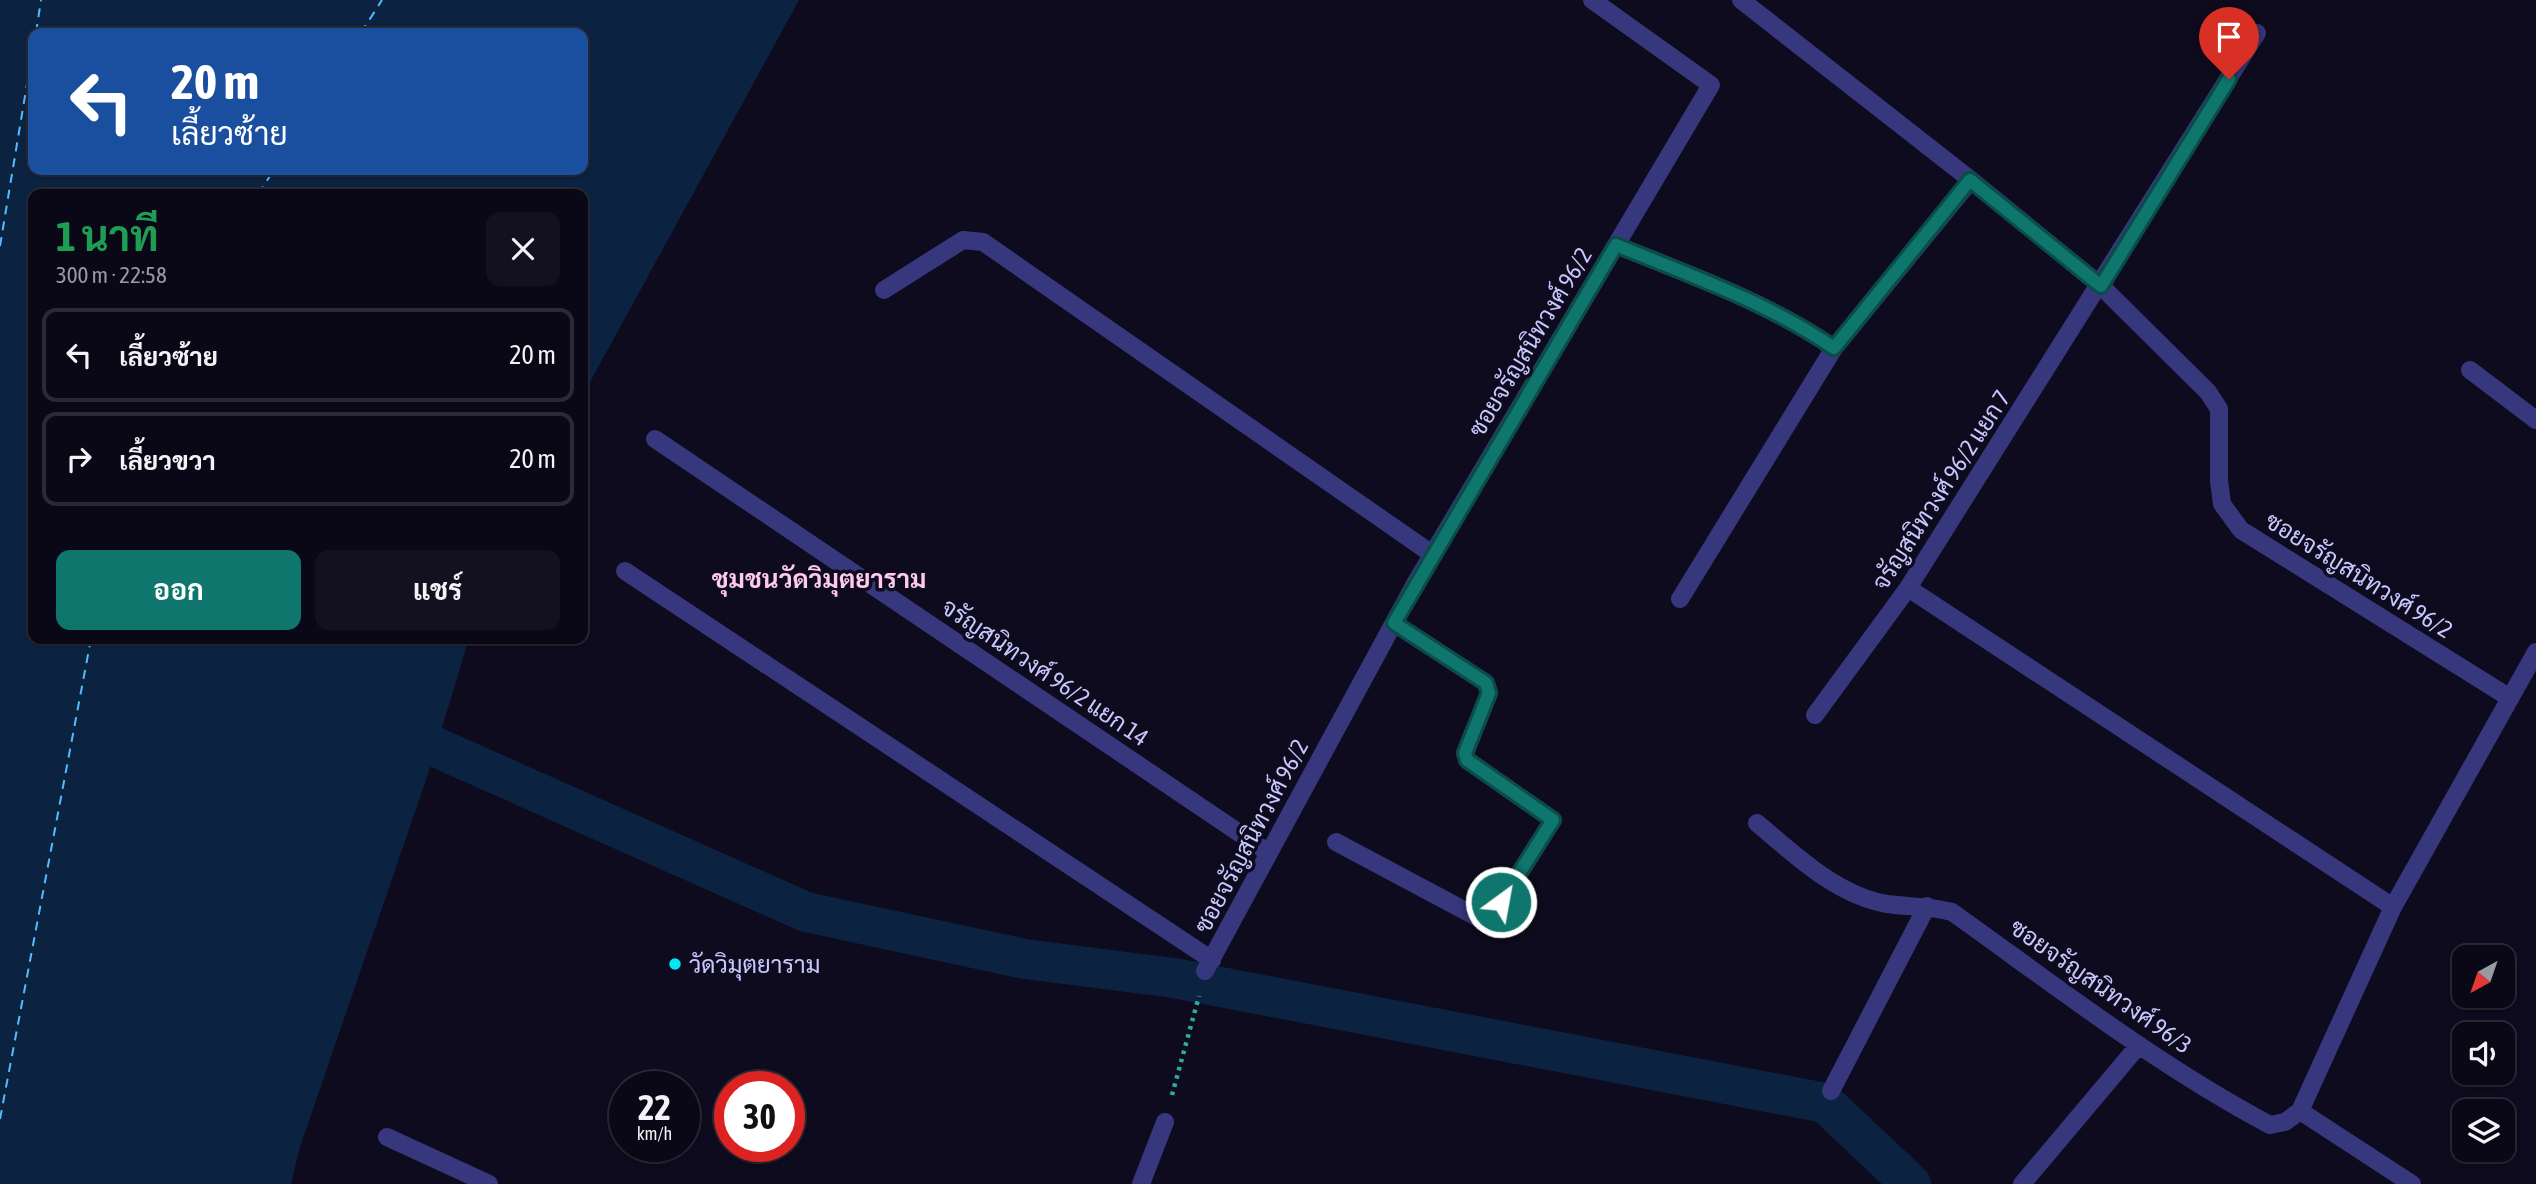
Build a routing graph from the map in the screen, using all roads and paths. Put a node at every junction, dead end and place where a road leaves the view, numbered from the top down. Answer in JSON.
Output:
{"nodes":[{"id":1,"x":1592,"y":0,"type":"edge"},
{"id":2,"x":1741,"y":0,"type":"edge"},
{"id":3,"x":2258,"y":33,"type":"dead end"},
{"id":4,"x":1970,"y":180,"type":"junction"},
{"id":5,"x":1616,"y":245,"type":"junction"},
{"id":6,"x":2101,"y":286,"type":"junction"},
{"id":7,"x":884,"y":290,"type":"dead end"},
{"id":8,"x":1834,"y":348,"type":"junction"},
{"id":9,"x":2470,"y":370,"type":"dead end"},
{"id":10,"x":2536,"y":420,"type":"edge"},
{"id":11,"x":655,"y":439,"type":"dead end"},
{"id":12,"x":1432,"y":554,"type":"junction"},
{"id":13,"x":625,"y":571,"type":"dead end"},
{"id":14,"x":1908,"y":588,"type":"junction"},
{"id":15,"x":1680,"y":599,"type":"dead end"},
{"id":16,"x":1394,"y":623,"type":"junction"},
{"id":17,"x":2536,"y":652,"type":"edge"},
{"id":18,"x":2510,"y":698,"type":"junction"},
{"id":19,"x":1815,"y":715,"type":"dead end"},
{"id":20,"x":1757,"y":823,"type":"dead end"},
{"id":21,"x":1336,"y":842,"type":"dead end"},
{"id":22,"x":1269,"y":853,"type":"junction"},
{"id":23,"x":1927,"y":906,"type":"junction"},
{"id":24,"x":2393,"y":907,"type":"junction"},
{"id":25,"x":1209,"y":966,"type":"junction"},
{"id":26,"x":2138,"y":1045,"type":"junction"},
{"id":27,"x":1181,"y":1063,"type":"dead end"},
{"id":28,"x":1831,"y":1091,"type":"dead end"},
{"id":29,"x":2300,"y":1111,"type":"junction"},
{"id":30,"x":1165,"y":1122,"type":"dead end"},
{"id":31,"x":387,"y":1137,"type":"dead end"},
{"id":32,"x":489,"y":1184,"type":"edge"},
{"id":33,"x":1141,"y":1184,"type":"edge"},
{"id":34,"x":2022,"y":1184,"type":"edge"},
{"id":35,"x":2412,"y":1184,"type":"edge"}],
"edges":[{"from":1,"to":5,"type":"street"},
{"from":2,"to":4,"type":"street","name":"ซอยจรัญสนิทวงศ์ 96/2"},
{"from":3,"to":6,"type":"street","name":"จรัญสนิทวงศ์ 96/2 แยก 7"},
{"from":4,"to":6,"type":"street","name":"ซอยจรัญสนิทวงศ์ 96/2"},
{"from":4,"to":8,"type":"street"},
{"from":5,"to":8,"type":"street","name":"ซอยจรัญสนิทวงศ์ 96/2"},
{"from":5,"to":12,"type":"street","name":"ซอยจรัญสนิทวงศ์ 96/2"},
{"from":6,"to":14,"type":"street","name":"จรัญสนิทวงศ์ 96/2 แยก 7"},
{"from":6,"to":18,"type":"street","name":"ซอยจรัญสนิทวงศ์ 96/2"},
{"from":7,"to":12,"type":"street"},
{"from":8,"to":15,"type":"street"},
{"from":9,"to":10,"type":"street"},
{"from":11,"to":22,"type":"street","name":"จรัญสนิทวงศ์ 96/2 แยก 14"},
{"from":12,"to":16,"type":"street","name":"ซอยจรัญสนิทวงศ์ 96/2"},
{"from":13,"to":25,"type":"street"},
{"from":14,"to":19,"type":"street","name":"จรัญสนิทวงศ์ 96/2 แยก 7"},
{"from":14,"to":24,"type":"street"},
{"from":16,"to":21,"type":"street"},
{"from":16,"to":22,"type":"street","name":"ซอยจรัญสนิทวงศ์ 96/2"},
{"from":17,"to":18,"type":"street"},
{"from":18,"to":24,"type":"street"},
{"from":20,"to":23,"type":"street","name":"ซอยจรัญสนิทวงศ์ 96/3"},
{"from":22,"to":25,"type":"street","name":"ซอยจรัญสนิทวงศ์ 96/2"},
{"from":23,"to":26,"type":"street","name":"ซอยจรัญสนิทวงศ์ 96/3"},
{"from":23,"to":28,"type":"street"},
{"from":24,"to":29,"type":"street"},
{"from":25,"to":27,"type":"path"},
{"from":26,"to":29,"type":"street","name":"ซอยจรัญสนิทวงศ์ 96/3"},
{"from":26,"to":34,"type":"street"},
{"from":29,"to":35,"type":"street"},
{"from":30,"to":33,"type":"street"},
{"from":31,"to":32,"type":"street"}]}
